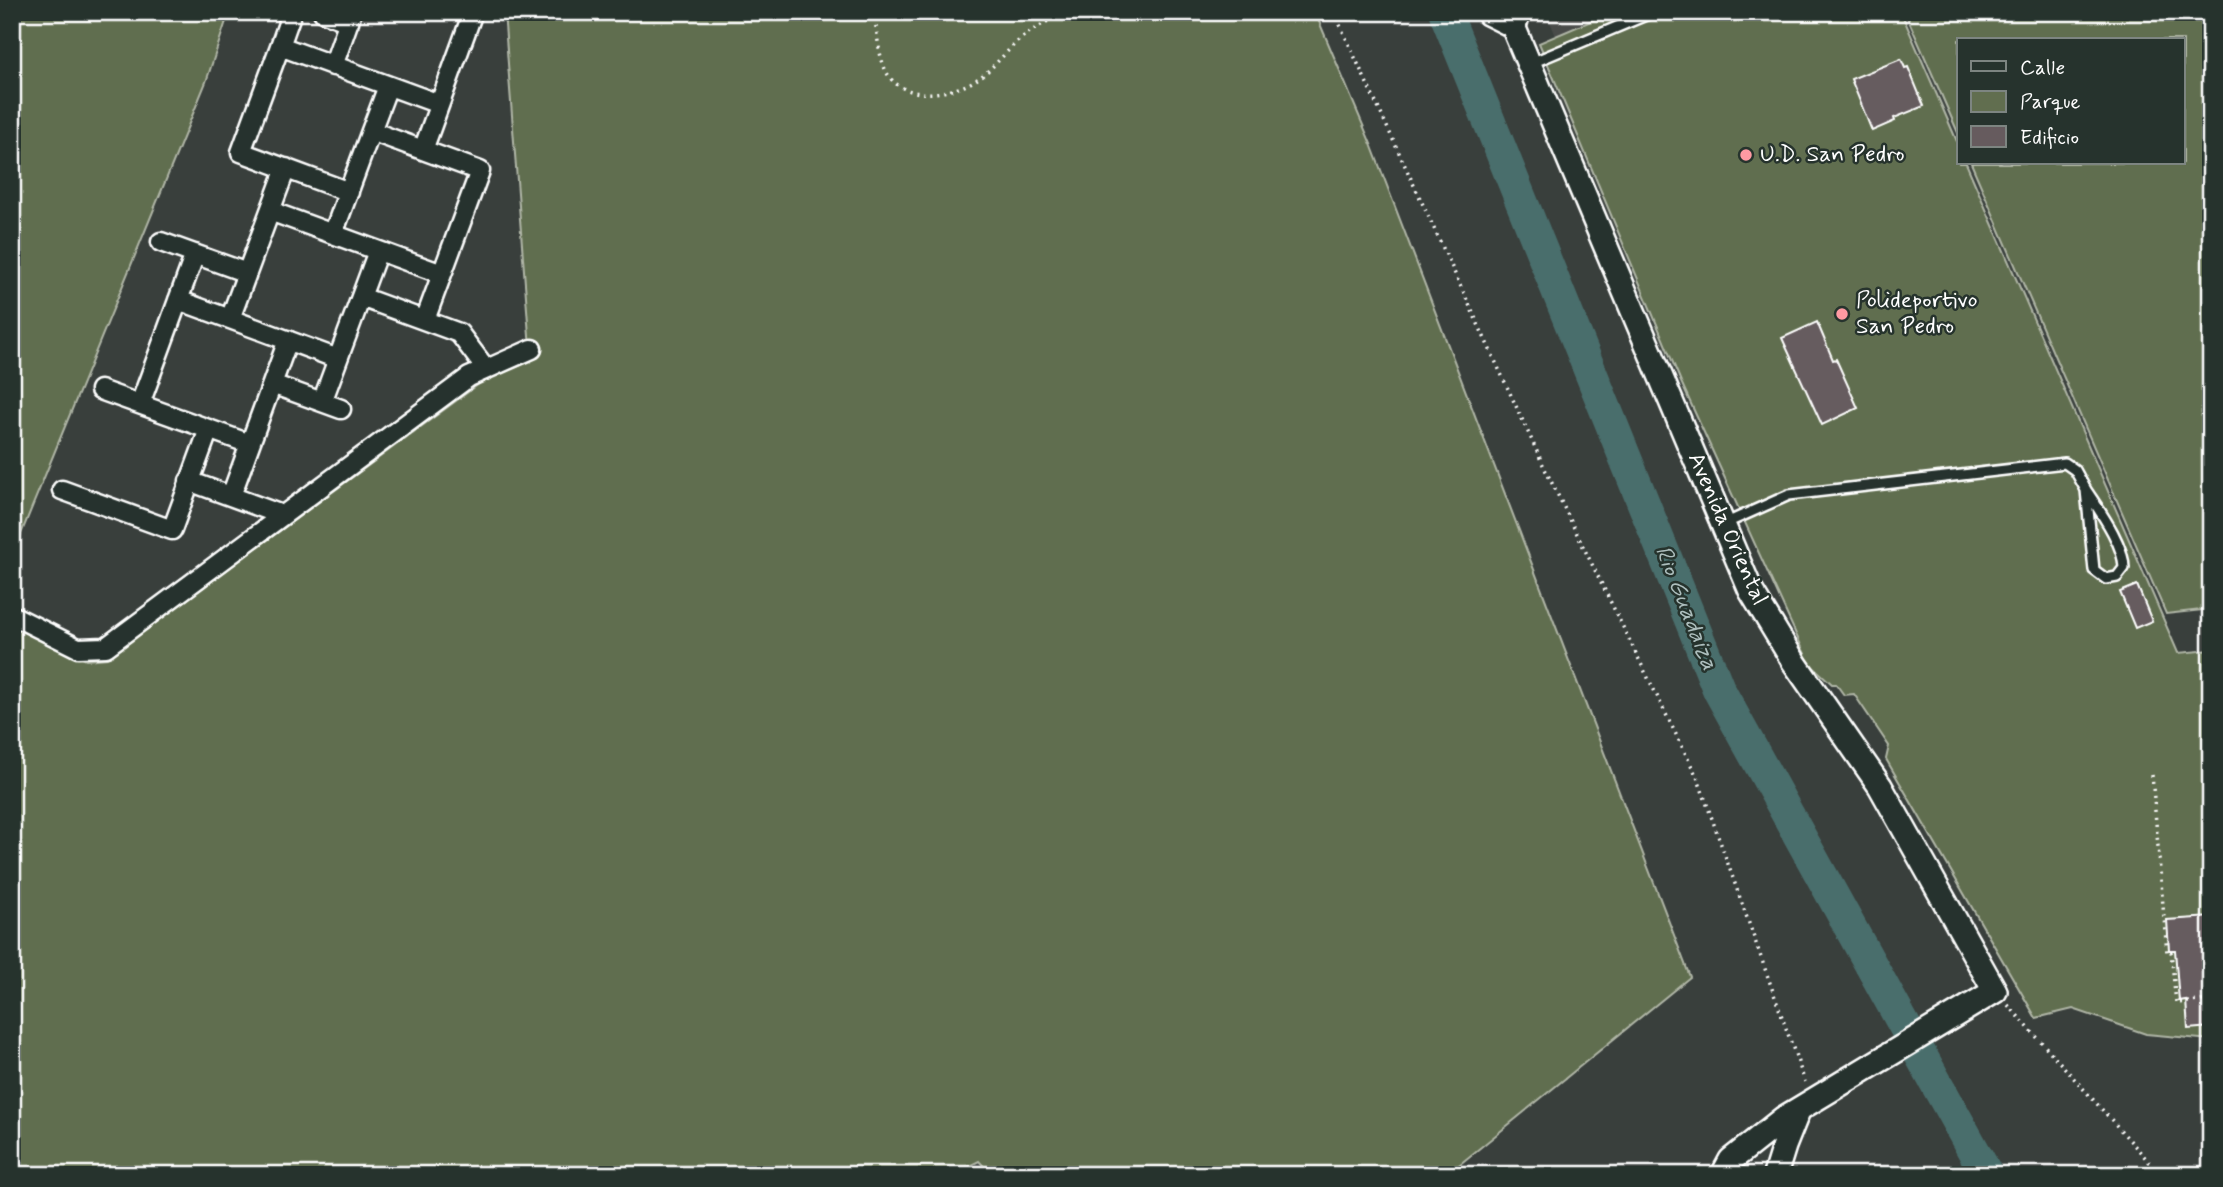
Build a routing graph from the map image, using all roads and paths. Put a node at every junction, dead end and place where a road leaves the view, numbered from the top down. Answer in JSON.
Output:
{"nodes":[{"id":1,"x":292,"y":12,"type":"edge"},
{"id":2,"x":323,"y":12,"type":"edge"},
{"id":3,"x":473,"y":12,"type":"edge"},
{"id":4,"x":874,"y":12,"type":"edge"},
{"id":5,"x":1065,"y":12,"type":"edge"},
{"id":6,"x":1334,"y":12,"type":"edge"},
{"id":7,"x":1480,"y":12,"type":"edge"},
{"id":8,"x":1507,"y":12,"type":"edge"},
{"id":9,"x":1526,"y":12,"type":"edge"},
{"id":10,"x":1653,"y":12,"type":"edge"},
{"id":11,"x":351,"y":17,"type":"edge"},
{"id":12,"x":1517,"y":36,"type":"junction"},
{"id":13,"x":280,"y":46,"type":"junction"},
{"id":14,"x":1529,"y":64,"type":"junction"},
{"id":15,"x":333,"y":66,"type":"junction"},
{"id":16,"x":388,"y":86,"type":"junction"},
{"id":17,"x":439,"y":104,"type":"junction"},
{"id":18,"x":371,"y":131,"type":"junction"},
{"id":19,"x":423,"y":150,"type":"junction"},
{"id":20,"x":286,"y":169,"type":"junction"},
{"id":21,"x":349,"y":192,"type":"junction"},
{"id":22,"x":270,"y":211,"type":"junction"},
{"id":23,"x":333,"y":234,"type":"junction"},
{"id":24,"x":161,"y":242,"type":"dead end"},
{"id":25,"x":378,"y":251,"type":"junction"},
{"id":26,"x":195,"y":254,"type":"junction"},
{"id":27,"x":247,"y":273,"type":"junction"},
{"id":28,"x":442,"y":274,"type":"junction"},
{"id":29,"x":361,"y":297,"type":"junction"},
{"id":30,"x":178,"y":300,"type":"junction"},
{"id":31,"x":230,"y":319,"type":"junction"},
{"id":32,"x":425,"y":320,"type":"junction"},
{"id":33,"x":288,"y":340,"type":"junction"},
{"id":34,"x":532,"y":349,"type":"dead end"},
{"id":35,"x":338,"y":359,"type":"junction"},
{"id":36,"x":486,"y":369,"type":"junction"},
{"id":37,"x":272,"y":384,"type":"junction"},
{"id":38,"x":100,"y":390,"type":"dead end"},
{"id":39,"x":322,"y":402,"type":"junction"},
{"id":40,"x":140,"y":404,"type":"junction"},
{"id":41,"x":341,"y":409,"type":"dead end"},
{"id":42,"x":209,"y":429,"type":"junction"},
{"id":43,"x":250,"y":444,"type":"junction"},
{"id":44,"x":189,"y":481,"type":"junction"},
{"id":45,"x":62,"y":490,"type":"dead end"},
{"id":46,"x":2086,"y":490,"type":"junction"},
{"id":47,"x":231,"y":496,"type":"junction"},
{"id":48,"x":282,"y":515,"type":"junction"},
{"id":49,"x":1723,"y":524,"type":"junction"},
{"id":50,"x":12,"y":615,"type":"edge"},
{"id":51,"x":2152,"y":775,"type":"dead end"},
{"id":52,"x":1995,"y":990,"type":"junction"},
{"id":53,"x":2211,"y":1000,"type":"edge"},
{"id":54,"x":1805,"y":1107,"type":"junction"},
{"id":55,"x":1730,"y":1174,"type":"edge"},
{"id":56,"x":1775,"y":1175,"type":"edge"},
{"id":57,"x":2161,"y":1175,"type":"edge"}],
"edges":[{"from":1,"to":13,"type":"street"},
{"from":2,"to":11,"type":"street"},
{"from":3,"to":17,"type":"street"},
{"from":4,"to":5,"type":"path"},
{"from":6,"to":54,"type":"path"},
{"from":7,"to":12,"type":"lane"},
{"from":8,"to":12,"type":"street","name":"Avenida Oriental"},
{"from":9,"to":12,"type":"lane"},
{"from":10,"to":14,"type":"lane"},
{"from":11,"to":15,"type":"street"},
{"from":12,"to":14,"type":"street","name":"Avenida Oriental"},
{"from":13,"to":15,"type":"street"},
{"from":13,"to":20,"type":"street"},
{"from":14,"to":49,"type":"street","name":"Avenida Oriental"},
{"from":15,"to":16,"type":"street"},
{"from":16,"to":17,"type":"street"},
{"from":16,"to":18,"type":"street"},
{"from":17,"to":19,"type":"street"},
{"from":18,"to":19,"type":"street"},
{"from":18,"to":21,"type":"street"},
{"from":19,"to":28,"type":"street"},
{"from":20,"to":21,"type":"street"},
{"from":20,"to":22,"type":"street"},
{"from":21,"to":23,"type":"street"},
{"from":22,"to":23,"type":"street"},
{"from":22,"to":27,"type":"street"},
{"from":23,"to":25,"type":"street"},
{"from":24,"to":26,"type":"street"},
{"from":25,"to":28,"type":"street"},
{"from":25,"to":29,"type":"street"},
{"from":26,"to":27,"type":"street"},
{"from":26,"to":30,"type":"street"},
{"from":27,"to":31,"type":"street"},
{"from":28,"to":32,"type":"street"},
{"from":29,"to":32,"type":"street"},
{"from":29,"to":35,"type":"street"},
{"from":30,"to":31,"type":"street"},
{"from":30,"to":40,"type":"street"},
{"from":31,"to":33,"type":"street"},
{"from":32,"to":36,"type":"street"},
{"from":33,"to":35,"type":"street"},
{"from":33,"to":37,"type":"street"},
{"from":34,"to":36,"type":"street"},
{"from":35,"to":39,"type":"street"},
{"from":36,"to":48,"type":"street"},
{"from":37,"to":39,"type":"street"},
{"from":37,"to":43,"type":"street"},
{"from":38,"to":40,"type":"street"},
{"from":39,"to":41,"type":"street"},
{"from":40,"to":42,"type":"street"},
{"from":42,"to":43,"type":"street"},
{"from":42,"to":44,"type":"street"},
{"from":43,"to":47,"type":"street"},
{"from":44,"to":45,"type":"street"},
{"from":44,"to":47,"type":"street"},
{"from":46,"to":46,"type":"lane"},
{"from":46,"to":49,"type":"lane"},
{"from":47,"to":48,"type":"street"},
{"from":48,"to":50,"type":"street"},
{"from":49,"to":52,"type":"street","name":"Avenida Oriental"},
{"from":51,"to":53,"type":"path"},
{"from":52,"to":54,"type":"street"},
{"from":52,"to":57,"type":"path"},
{"from":54,"to":55,"type":"street"},
{"from":54,"to":56,"type":"street"}]}
